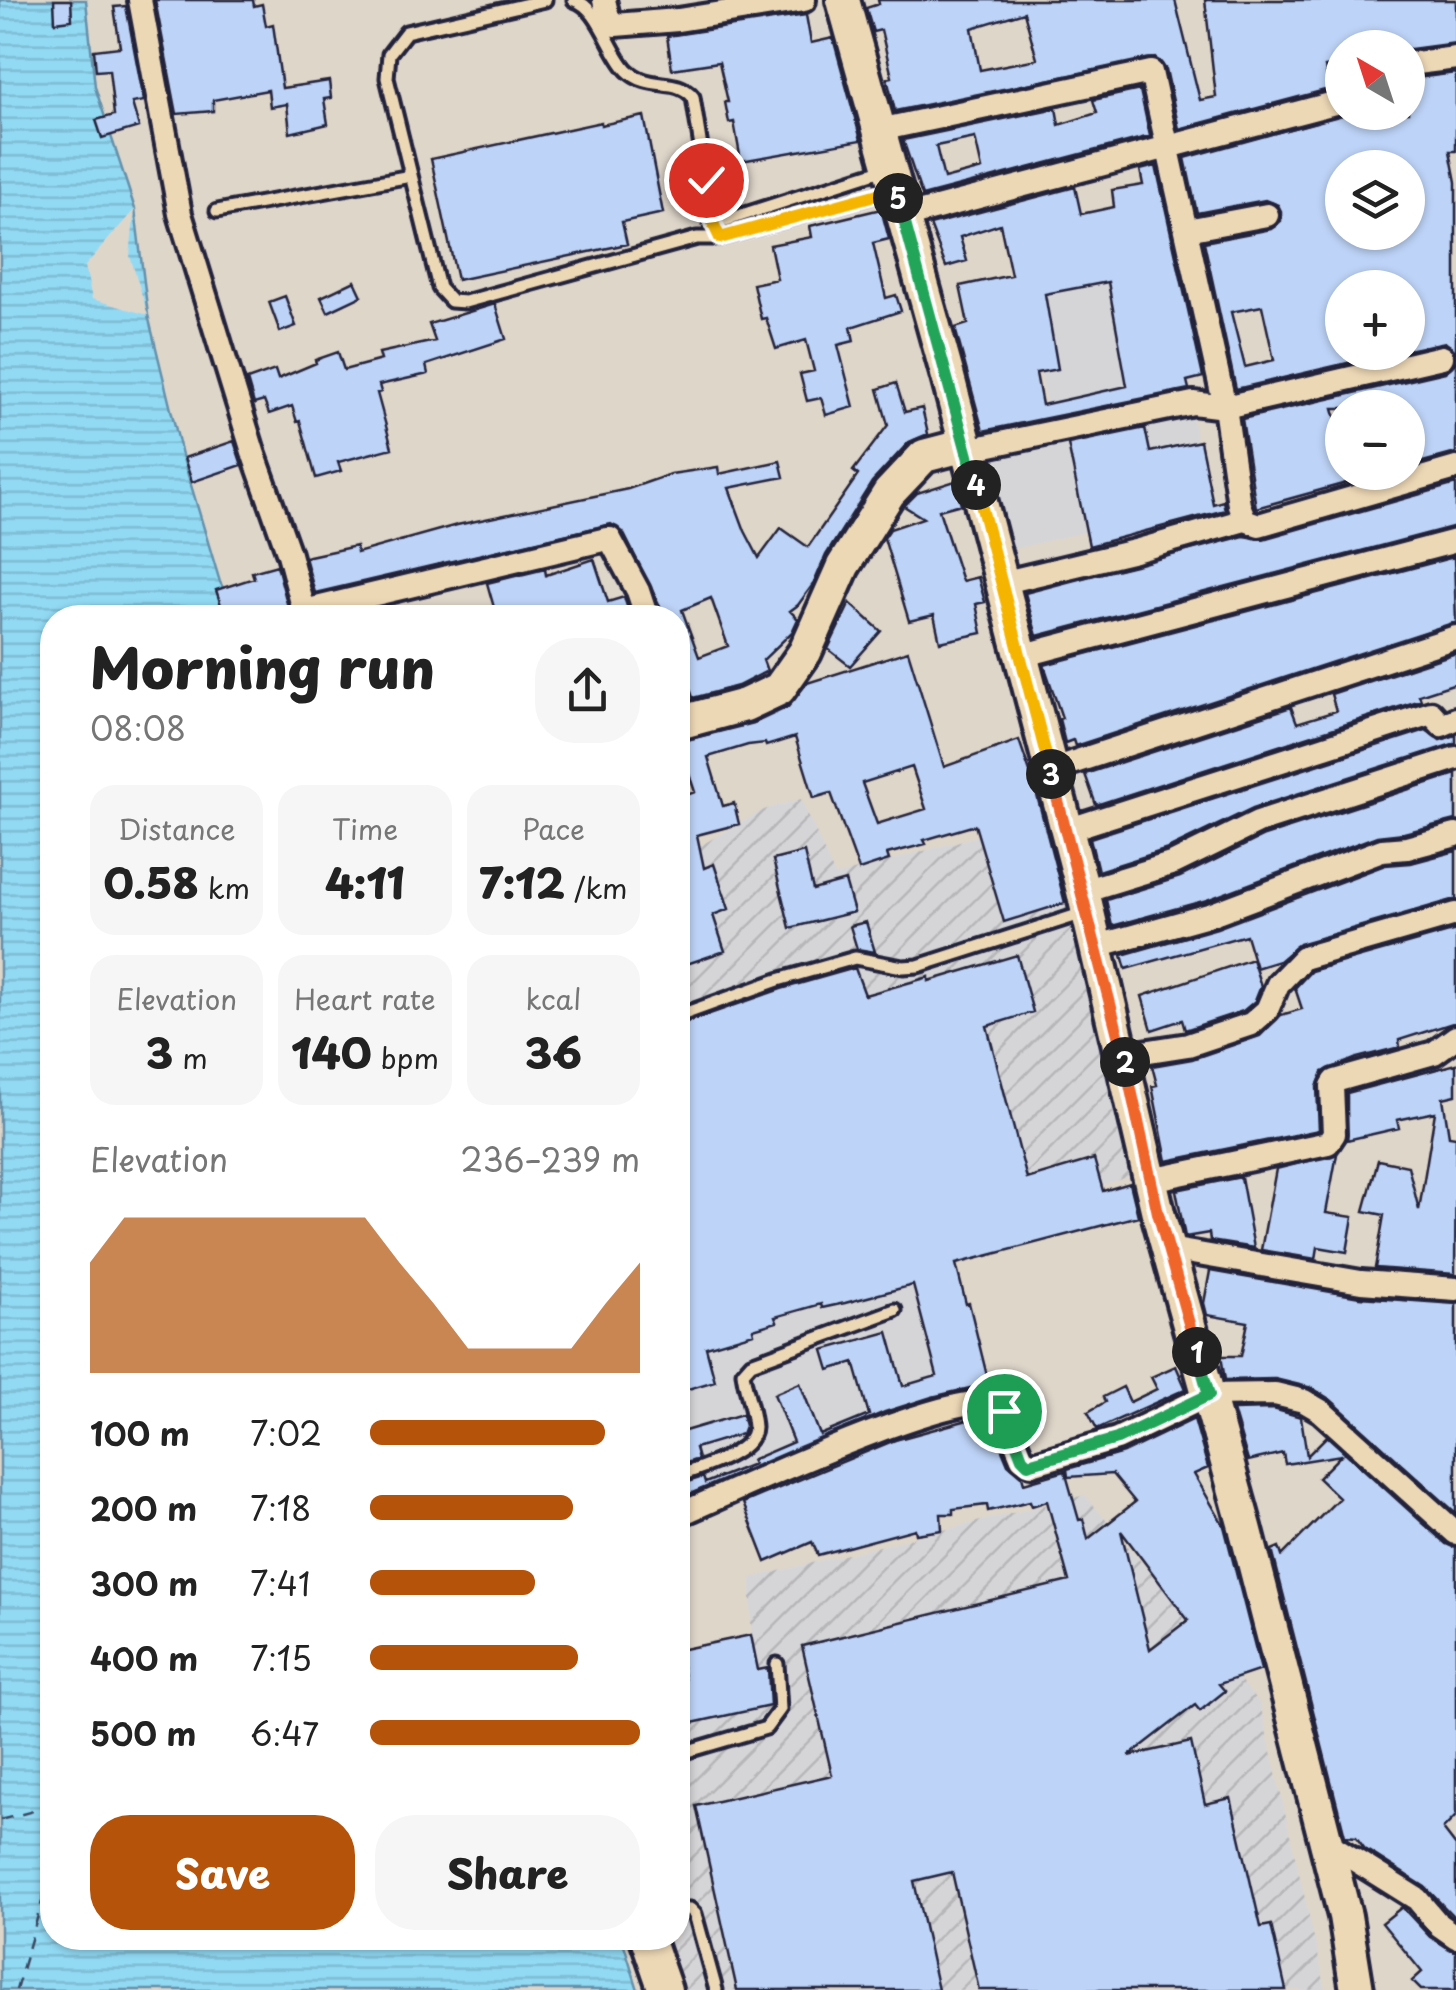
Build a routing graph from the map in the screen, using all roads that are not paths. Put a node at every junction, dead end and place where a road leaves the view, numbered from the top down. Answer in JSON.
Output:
{"nodes":[{"id":1,"x":140,"y":0,"type":"edge"},
{"id":2,"x":546,"y":0,"type":"edge"},
{"id":3,"x":574,"y":0,"type":"edge"},
{"id":4,"x":604,"y":0,"type":"edge"},
{"id":5,"x":804,"y":0,"type":"edge"},
{"id":6,"x":843,"y":0,"type":"edge"},
{"id":7,"x":1456,"y":58,"type":"edge"},
{"id":8,"x":1425,"y":62,"type":"edge"},
{"id":9,"x":1325,"y":105,"type":"edge"},
{"id":10,"x":879,"y":130,"type":"junction"},
{"id":11,"x":1167,"y":146,"type":"junction"},
{"id":12,"x":411,"y":176,"type":"junction"},
{"id":13,"x":896,"y":191,"type":"junction"},
{"id":14,"x":217,"y":210,"type":"dead end"},
{"id":15,"x":1267,"y":215,"type":"dead end"},
{"id":16,"x":713,"y":223,"type":"junction"},
{"id":17,"x":1187,"y":230,"type":"junction"},
{"id":18,"x":697,"y":238,"type":"junction"},
{"id":19,"x":720,"y":238,"type":"junction"},
{"id":20,"x":1442,"y":357,"type":"dead end"},
{"id":21,"x":1225,"y":408,"type":"junction"},
{"id":22,"x":966,"y":448,"type":"junction"},
{"id":23,"x":1456,"y":468,"type":"edge"},
{"id":24,"x":1245,"y":520,"type":"junction"},
{"id":25,"x":1456,"y":542,"type":"edge"},
{"id":26,"x":1002,"y":583,"type":"junction"},
{"id":27,"x":302,"y":605,"type":"edge"},
{"id":28,"x":342,"y":605,"type":"edge"},
{"id":29,"x":643,"y":605,"type":"edge"},
{"id":30,"x":1456,"y":637,"type":"edge"},
{"id":31,"x":1020,"y":656,"type":"junction"},
{"id":32,"x":690,"y":714,"type":"edge"},
{"id":33,"x":1456,"y":720,"type":"edge"},
{"id":34,"x":1456,"y":758,"type":"edge"},
{"id":35,"x":1050,"y":770,"type":"junction"},
{"id":36,"x":1067,"y":830,"type":"junction"},
{"id":37,"x":1456,"y":835,"type":"edge"},
{"id":38,"x":1086,"y":901,"type":"junction"},
{"id":39,"x":1456,"y":914,"type":"edge"},
{"id":40,"x":1097,"y":946,"type":"junction"},
{"id":41,"x":690,"y":1012,"type":"edge"},
{"id":42,"x":1456,"y":1037,"type":"edge"},
{"id":43,"x":1124,"y":1055,"type":"junction"},
{"id":44,"x":1151,"y":1180,"type":"junction"},
{"id":45,"x":1168,"y":1249,"type":"junction"},
{"id":46,"x":1456,"y":1290,"type":"edge"},
{"id":47,"x":896,"y":1310,"type":"dead end"},
{"id":48,"x":1209,"y":1395,"type":"junction"},
{"id":49,"x":690,"y":1472,"type":"edge"},
{"id":50,"x":690,"y":1510,"type":"edge"},
{"id":51,"x":1456,"y":1533,"type":"edge"},
{"id":52,"x":777,"y":1664,"type":"dead end"},
{"id":53,"x":690,"y":1750,"type":"edge"},
{"id":54,"x":1326,"y":1842,"type":"junction"},
{"id":55,"x":690,"y":1909,"type":"edge"},
{"id":56,"x":1456,"y":1937,"type":"edge"},
{"id":57,"x":651,"y":1950,"type":"edge"},
{"id":58,"x":664,"y":1990,"type":"edge"},
{"id":59,"x":716,"y":1990,"type":"edge"},
{"id":60,"x":1357,"y":1990,"type":"edge"}],
"edges":[{"from":1,"to":27,"type":"street"},
{"from":2,"to":12,"type":"lane"},
{"from":3,"to":16,"type":"lane"},
{"from":4,"to":5,"type":"street"},
{"from":6,"to":10,"type":"main road"},
{"from":7,"to":8,"type":"street"},
{"from":9,"to":11,"type":"street"},
{"from":10,"to":11,"type":"street"},
{"from":10,"to":13,"type":"main road"},
{"from":11,"to":13,"type":"street"},
{"from":11,"to":17,"type":"street"},
{"from":12,"to":14,"type":"lane"},
{"from":12,"to":18,"type":"lane"},
{"from":13,"to":16,"type":"lane"},
{"from":13,"to":19,"type":"lane"},
{"from":13,"to":22,"type":"main road"},
{"from":15,"to":17,"type":"street"},
{"from":16,"to":18,"type":"lane"},
{"from":16,"to":19,"type":"lane"},
{"from":17,"to":21,"type":"street"},
{"from":18,"to":19,"type":"lane"},
{"from":20,"to":21,"type":"street"},
{"from":21,"to":22,"type":"street"},
{"from":21,"to":24,"type":"street"},
{"from":22,"to":26,"type":"main road"},
{"from":22,"to":32,"type":"main road"},
{"from":23,"to":24,"type":"street"},
{"from":24,"to":26,"type":"street"},
{"from":25,"to":31,"type":"street"},
{"from":26,"to":31,"type":"main road"},
{"from":28,"to":29,"type":"street"},
{"from":30,"to":35,"type":"street"},
{"from":31,"to":35,"type":"main road"},
{"from":33,"to":36,"type":"street"},
{"from":34,"to":38,"type":"street"},
{"from":35,"to":36,"type":"main road"},
{"from":36,"to":38,"type":"main road"},
{"from":37,"to":40,"type":"street"},
{"from":38,"to":40,"type":"main road"},
{"from":38,"to":41,"type":"lane"},
{"from":39,"to":43,"type":"street"},
{"from":40,"to":43,"type":"main road"},
{"from":42,"to":44,"type":"street"},
{"from":43,"to":44,"type":"main road"},
{"from":44,"to":45,"type":"main road"},
{"from":45,"to":46,"type":"street"},
{"from":45,"to":48,"type":"main road"},
{"from":47,"to":49,"type":"lane"},
{"from":48,"to":50,"type":"street"},
{"from":48,"to":51,"type":"street"},
{"from":48,"to":54,"type":"main road"},
{"from":52,"to":53,"type":"lane"},
{"from":54,"to":56,"type":"street"},
{"from":54,"to":60,"type":"main road"},
{"from":55,"to":59,"type":"lane"},
{"from":57,"to":58,"type":"main road"}]}
